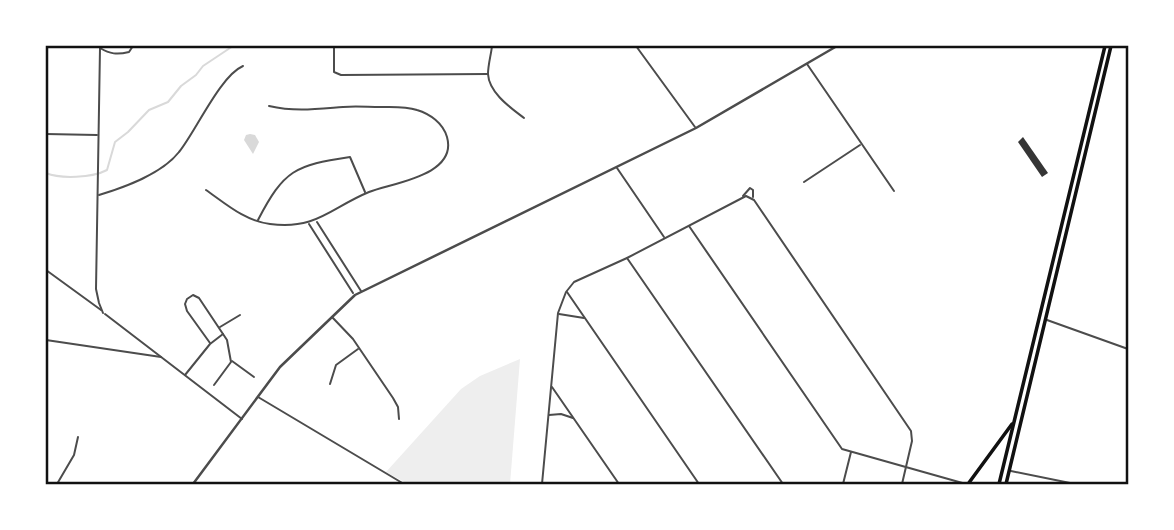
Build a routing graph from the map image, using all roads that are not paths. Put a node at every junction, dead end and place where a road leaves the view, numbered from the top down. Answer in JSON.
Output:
{"nodes":[{"id":1,"x":133,"y":46,"type":"edge"},
{"id":2,"x":334,"y":46,"type":"edge"},
{"id":3,"x":492,"y":46,"type":"edge"},
{"id":4,"x":636,"y":46,"type":"edge"},
{"id":5,"x":837,"y":46,"type":"edge"},
{"id":6,"x":1105,"y":46,"type":"edge"},
{"id":7,"x":1111,"y":46,"type":"edge"},
{"id":8,"x":99,"y":47,"type":"edge"},
{"id":9,"x":806,"y":64,"type":"junction"},
{"id":10,"x":243,"y":66,"type":"dead end"},
{"id":11,"x":488,"y":75,"type":"junction"},
{"id":12,"x":269,"y":106,"type":"dead end"},
{"id":13,"x":524,"y":118,"type":"dead end"},
{"id":14,"x":696,"y":128,"type":"junction"},
{"id":15,"x":46,"y":134,"type":"edge"},
{"id":16,"x":99,"y":135,"type":"junction"},
{"id":17,"x":861,"y":144,"type":"junction"},
{"id":18,"x":617,"y":168,"type":"junction"},
{"id":19,"x":804,"y":183,"type":"dead end"},
{"id":20,"x":206,"y":190,"type":"dead end"},
{"id":21,"x":894,"y":191,"type":"dead end"},
{"id":22,"x":366,"y":193,"type":"junction"},
{"id":23,"x":97,"y":195,"type":"junction"},
{"id":24,"x":743,"y":197,"type":"junction"},
{"id":25,"x":751,"y":198,"type":"junction"},
{"id":26,"x":258,"y":221,"type":"junction"},
{"id":27,"x":316,"y":221,"type":"junction"},
{"id":28,"x":309,"y":224,"type":"junction"},
{"id":29,"x":689,"y":226,"type":"junction"},
{"id":30,"x":665,"y":238,"type":"junction"},
{"id":31,"x":627,"y":258,"type":"junction"},
{"id":32,"x":46,"y":270,"type":"edge"},
{"id":33,"x":362,"y":291,"type":"junction"},
{"id":34,"x":566,"y":292,"type":"junction"},
{"id":35,"x":355,"y":295,"type":"junction"},
{"id":36,"x":103,"y":313,"type":"junction"},
{"id":37,"x":558,"y":313,"type":"junction"},
{"id":38,"x":240,"y":315,"type":"dead end"},
{"id":39,"x":331,"y":316,"type":"junction"},
{"id":40,"x":585,"y":318,"type":"junction"},
{"id":41,"x":1045,"y":319,"type":"junction"},
{"id":42,"x":219,"y":328,"type":"junction"},
{"id":43,"x":223,"y":334,"type":"junction"},
{"id":44,"x":46,"y":340,"type":"edge"},
{"id":45,"x":210,"y":344,"type":"junction"},
{"id":46,"x":359,"y":348,"type":"junction"},
{"id":47,"x":1129,"y":349,"type":"edge"},
{"id":48,"x":162,"y":358,"type":"junction"},
{"id":49,"x":231,"y":360,"type":"junction"},
{"id":50,"x":185,"y":375,"type":"junction"},
{"id":51,"x":254,"y":377,"type":"dead end"},
{"id":52,"x":330,"y":384,"type":"dead end"},
{"id":53,"x":215,"y":385,"type":"dead end"},
{"id":54,"x":552,"y":386,"type":"junction"},
{"id":55,"x":258,"y":397,"type":"junction"},
{"id":56,"x":548,"y":415,"type":"junction"},
{"id":57,"x":242,"y":419,"type":"junction"},
{"id":58,"x":399,"y":419,"type":"dead end"},
{"id":59,"x":574,"y":419,"type":"junction"},
{"id":60,"x":1014,"y":419,"type":"junction"},
{"id":61,"x":78,"y":437,"type":"dead end"},
{"id":62,"x":851,"y":452,"type":"junction"},
{"id":63,"x":906,"y":466,"type":"junction"},
{"id":64,"x":1009,"y":470,"type":"junction"},
{"id":65,"x":57,"y":485,"type":"edge"},
{"id":66,"x":193,"y":485,"type":"edge"},
{"id":67,"x":404,"y":485,"type":"edge"},
{"id":68,"x":542,"y":485,"type":"edge"},
{"id":69,"x":619,"y":485,"type":"edge"},
{"id":70,"x":699,"y":485,"type":"edge"},
{"id":71,"x":783,"y":485,"type":"edge"},
{"id":72,"x":843,"y":485,"type":"edge"},
{"id":73,"x":902,"y":485,"type":"edge"},
{"id":74,"x":968,"y":485,"type":"edge"},
{"id":75,"x":999,"y":485,"type":"edge"},
{"id":76,"x":1006,"y":485,"type":"edge"},
{"id":77,"x":1075,"y":485,"type":"edge"}],
"edges":[{"from":1,"to":8,"type":"street"},
{"from":2,"to":11,"type":"street"},
{"from":3,"to":11,"type":"street"},
{"from":4,"to":14,"type":"street"},
{"from":5,"to":9,"type":"street"},
{"from":6,"to":60,"type":"highway"},
{"from":7,"to":41,"type":"highway"},
{"from":8,"to":16,"type":"street"},
{"from":9,"to":14,"type":"street"},
{"from":9,"to":17,"type":"street"},
{"from":10,"to":23,"type":"street"},
{"from":11,"to":13,"type":"street"},
{"from":12,"to":22,"type":"street"},
{"from":14,"to":18,"type":"street"},
{"from":15,"to":16,"type":"street"},
{"from":16,"to":23,"type":"street"},
{"from":17,"to":19,"type":"street"},
{"from":17,"to":21,"type":"street"},
{"from":18,"to":30,"type":"street"},
{"from":18,"to":33,"type":"street"},
{"from":20,"to":26,"type":"street"},
{"from":22,"to":26,"type":"street"},
{"from":22,"to":27,"type":"street"},
{"from":23,"to":36,"type":"street"},
{"from":24,"to":25,"type":"street"},
{"from":24,"to":25,"type":"street"},
{"from":24,"to":29,"type":"street"},
{"from":25,"to":63,"type":"street"},
{"from":26,"to":28,"type":"street"},
{"from":27,"to":28,"type":"street"},
{"from":27,"to":33,"type":"street"},
{"from":28,"to":35,"type":"street"},
{"from":29,"to":30,"type":"street"},
{"from":29,"to":62,"type":"street"},
{"from":30,"to":31,"type":"street"},
{"from":31,"to":34,"type":"street"},
{"from":31,"to":71,"type":"street"},
{"from":32,"to":36,"type":"street"},
{"from":33,"to":35,"type":"street"},
{"from":34,"to":37,"type":"street"},
{"from":34,"to":40,"type":"street"},
{"from":35,"to":39,"type":"street"},
{"from":36,"to":48,"type":"street"},
{"from":37,"to":40,"type":"street"},
{"from":37,"to":54,"type":"street"},
{"from":38,"to":42,"type":"street"},
{"from":39,"to":46,"type":"street"},
{"from":39,"to":55,"type":"street"},
{"from":40,"to":70,"type":"street"},
{"from":41,"to":47,"type":"street"},
{"from":41,"to":64,"type":"highway"},
{"from":42,"to":43,"type":"street"},
{"from":42,"to":45,"type":"street"},
{"from":43,"to":45,"type":"street"},
{"from":43,"to":49,"type":"street"},
{"from":44,"to":48,"type":"street"},
{"from":45,"to":50,"type":"street"},
{"from":46,"to":52,"type":"street"},
{"from":46,"to":58,"type":"street"},
{"from":48,"to":50,"type":"street"},
{"from":49,"to":51,"type":"street"},
{"from":49,"to":53,"type":"street"},
{"from":50,"to":57,"type":"street"},
{"from":54,"to":56,"type":"street"},
{"from":54,"to":59,"type":"street"},
{"from":55,"to":57,"type":"street"},
{"from":55,"to":67,"type":"street"},
{"from":56,"to":59,"type":"street"},
{"from":56,"to":68,"type":"street"},
{"from":57,"to":66,"type":"street"},
{"from":59,"to":69,"type":"street"},
{"from":60,"to":74,"type":"highway"},
{"from":60,"to":75,"type":"highway"},
{"from":61,"to":65,"type":"street"},
{"from":62,"to":63,"type":"street"},
{"from":62,"to":72,"type":"street"},
{"from":63,"to":73,"type":"street"},
{"from":63,"to":74,"type":"street"},
{"from":64,"to":76,"type":"highway"},
{"from":64,"to":77,"type":"street"}]}
